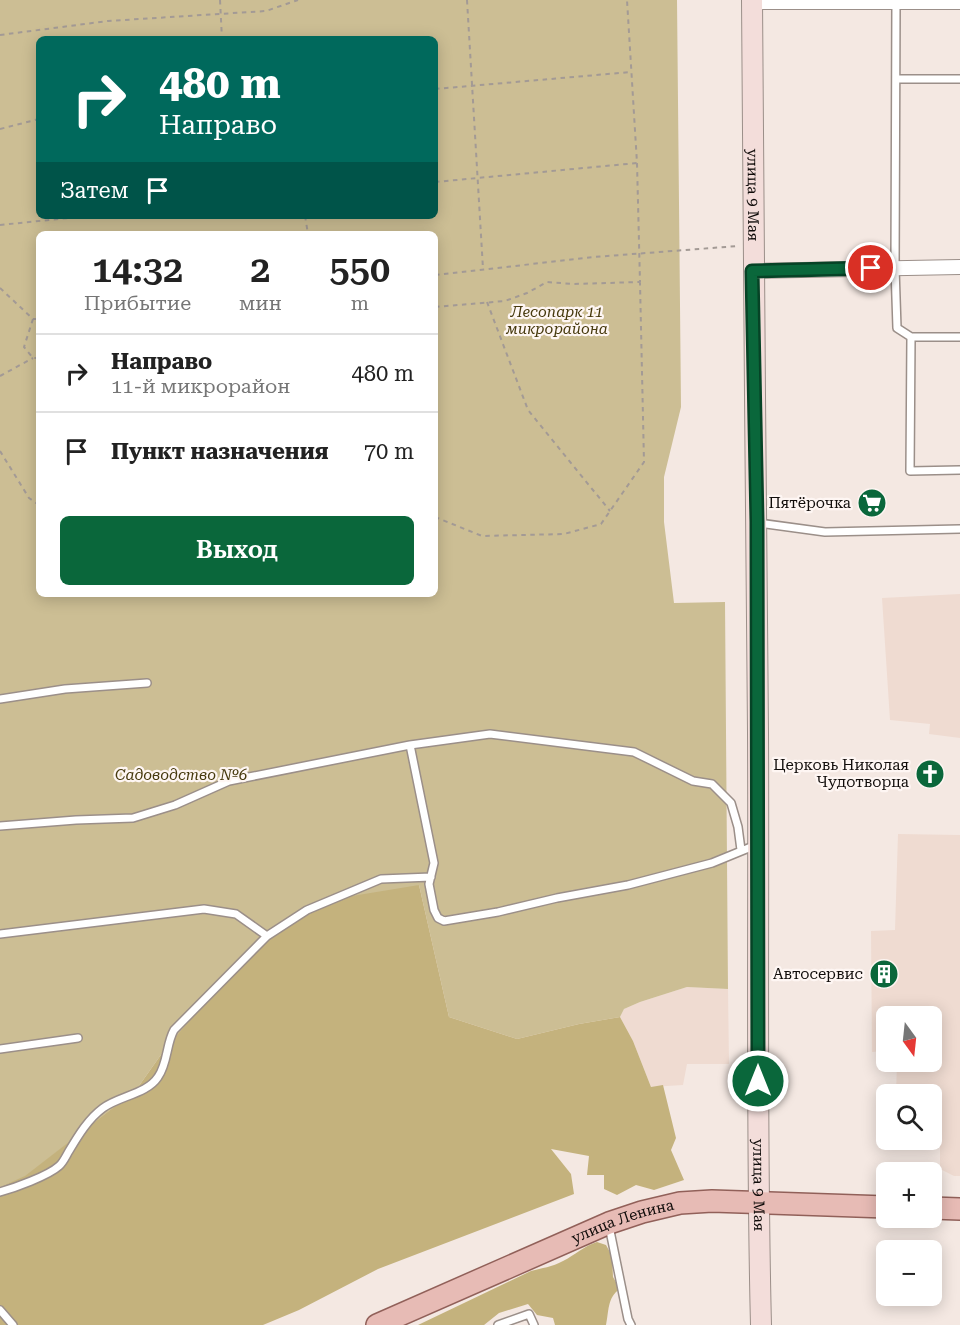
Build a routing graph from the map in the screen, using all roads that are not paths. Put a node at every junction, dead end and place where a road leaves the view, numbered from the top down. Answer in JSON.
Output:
{"nodes":[{"id":1,"x":912,"y":0,"type":"edge"},
{"id":2,"x":752,"y":1,"type":"edge"},
{"id":3,"x":896,"y":1,"type":"edge"},
{"id":4,"x":960,"y":2,"type":"edge"},
{"id":5,"x":960,"y":78,"type":"edge"},
{"id":6,"x":896,"y":80,"type":"junction"},
{"id":7,"x":960,"y":267,"type":"edge"},
{"id":8,"x":895,"y":268,"type":"junction"},
{"id":9,"x":752,"y":271,"type":"junction"},
{"id":10,"x":910,"y":337,"type":"junction"},
{"id":11,"x":960,"y":337,"type":"edge"},
{"id":12,"x":960,"y":470,"type":"edge"},
{"id":13,"x":757,"y":522,"type":"junction"},
{"id":14,"x":960,"y":529,"type":"edge"},
{"id":15,"x":147,"y":683,"type":"dead end"},
{"id":16,"x":0,"y":699,"type":"edge"},
{"id":17,"x":410,"y":745,"type":"junction"},
{"id":18,"x":0,"y":826,"type":"edge"},
{"id":19,"x":750,"y":847,"type":"junction"},
{"id":20,"x":431,"y":877,"type":"junction"},
{"id":21,"x":0,"y":934,"type":"edge"},
{"id":22,"x":267,"y":936,"type":"junction"},
{"id":23,"x":78,"y":1038,"type":"dead end"},
{"id":24,"x":0,"y":1049,"type":"edge"},
{"id":25,"x":0,"y":1192,"type":"edge"},
{"id":26,"x":758,"y":1204,"type":"junction"},
{"id":27,"x":876,"y":1207,"type":"edge"},
{"id":28,"x":942,"y":1208,"type":"edge"},
{"id":29,"x":960,"y":1209,"type":"edge"},
{"id":30,"x":609,"y":1223,"type":"junction"},
{"id":31,"x":0,"y":1310,"type":"edge"},
{"id":32,"x":501,"y":1324,"type":"edge"},
{"id":33,"x":13,"y":1325,"type":"edge"},
{"id":34,"x":377,"y":1325,"type":"edge"},
{"id":35,"x":534,"y":1325,"type":"edge"},
{"id":36,"x":631,"y":1325,"type":"edge"},
{"id":37,"x":761,"y":1325,"type":"edge"}],
"edges":[{"from":1,"to":3,"type":"street"},
{"from":1,"to":4,"type":"street"},
{"from":2,"to":3,"type":"street"},
{"from":2,"to":9,"type":"main road","name":"улица 9 Мая"},
{"from":3,"to":6,"type":"lane"},
{"from":5,"to":6,"type":"lane"},
{"from":6,"to":8,"type":"lane"},
{"from":7,"to":8,"type":"street"},
{"from":8,"to":9,"type":"street"},
{"from":8,"to":10,"type":"lane"},
{"from":9,"to":13,"type":"main road","name":"улица 9 Мая"},
{"from":10,"to":11,"type":"lane"},
{"from":10,"to":12,"type":"lane"},
{"from":13,"to":14,"type":"lane"},
{"from":13,"to":19,"type":"main road","name":"улица 9 Мая"},
{"from":15,"to":16,"type":"lane"},
{"from":17,"to":18,"type":"lane"},
{"from":17,"to":19,"type":"lane"},
{"from":17,"to":20,"type":"lane"},
{"from":19,"to":20,"type":"lane"},
{"from":19,"to":26,"type":"main road","name":"улица 9 Мая"},
{"from":20,"to":22,"type":"lane"},
{"from":21,"to":22,"type":"lane"},
{"from":22,"to":25,"type":"lane"},
{"from":23,"to":24,"type":"lane"},
{"from":26,"to":27,"type":"main road","name":"улица Ленина"},
{"from":26,"to":30,"type":"main road","name":"улица Ленина"},
{"from":26,"to":37,"type":"main road","name":"улица 9 Мая"},
{"from":28,"to":29,"type":"main road"},
{"from":30,"to":34,"type":"main road","name":"улица Ленина"},
{"from":30,"to":36,"type":"lane"},
{"from":31,"to":33,"type":"lane"},
{"from":32,"to":35,"type":"lane"}]}
